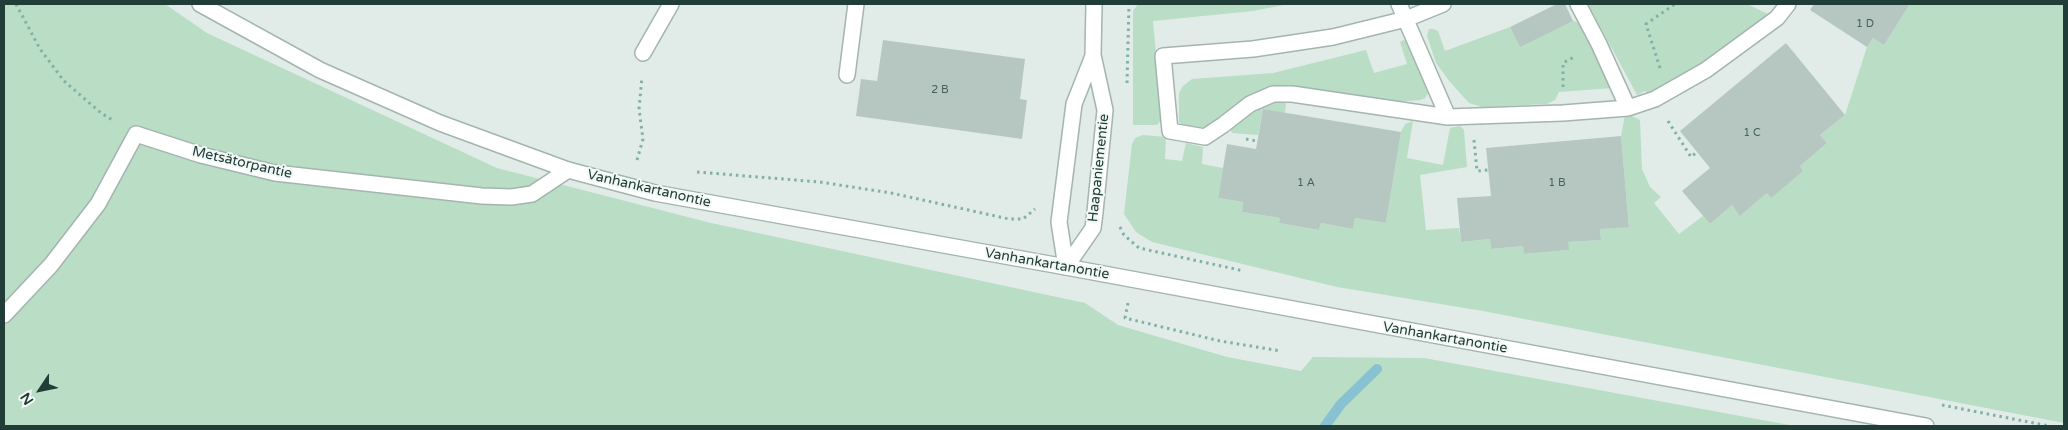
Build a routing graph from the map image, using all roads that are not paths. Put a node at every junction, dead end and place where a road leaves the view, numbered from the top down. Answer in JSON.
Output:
{"nodes":[{"id":1,"x":200,"y":4,"type":"edge"},
{"id":2,"x":671,"y":4,"type":"edge"},
{"id":3,"x":856,"y":4,"type":"edge"},
{"id":4,"x":1094,"y":4,"type":"edge"},
{"id":5,"x":1399,"y":4,"type":"edge"},
{"id":6,"x":1443,"y":4,"type":"edge"},
{"id":7,"x":1578,"y":4,"type":"edge"},
{"id":8,"x":1788,"y":4,"type":"edge"},
{"id":9,"x":1406,"y":19,"type":"junction"},
{"id":10,"x":643,"y":52,"type":"road end"},
{"id":11,"x":1093,"y":55,"type":"junction"},
{"id":12,"x":848,"y":75,"type":"dead end"},
{"id":13,"x":1628,"y":108,"type":"junction"},
{"id":14,"x":1448,"y":117,"type":"junction"},
{"id":15,"x":568,"y":170,"type":"junction"},
{"id":16,"x":1066,"y":267,"type":"junction"},
{"id":17,"x":4,"y":315,"type":"edge"},
{"id":18,"x":1926,"y":426,"type":"edge"}],
"edges":[{"from":1,"to":15,"type":"street","name":"Vanhankartanontie"},
{"from":2,"to":10,"type":"street"},
{"from":3,"to":12,"type":"street"},
{"from":4,"to":11,"type":"street","name":"Haapaniementie"},
{"from":5,"to":9,"type":"street"},
{"from":6,"to":9,"type":"street"},
{"from":7,"to":13,"type":"street"},
{"from":8,"to":13,"type":"street"},
{"from":9,"to":14,"type":"street"},
{"from":9,"to":14,"type":"street"},
{"from":11,"to":16,"type":"street","name":"Haapaniementie"},
{"from":11,"to":16,"type":"street","name":"Haapaniementie"},
{"from":13,"to":14,"type":"street"},
{"from":15,"to":16,"type":"street","name":"Vanhankartanontie"},
{"from":15,"to":17,"type":"street","name":"Metsätorpantie"},
{"from":16,"to":18,"type":"street","name":"Vanhankartanontie"}]}
